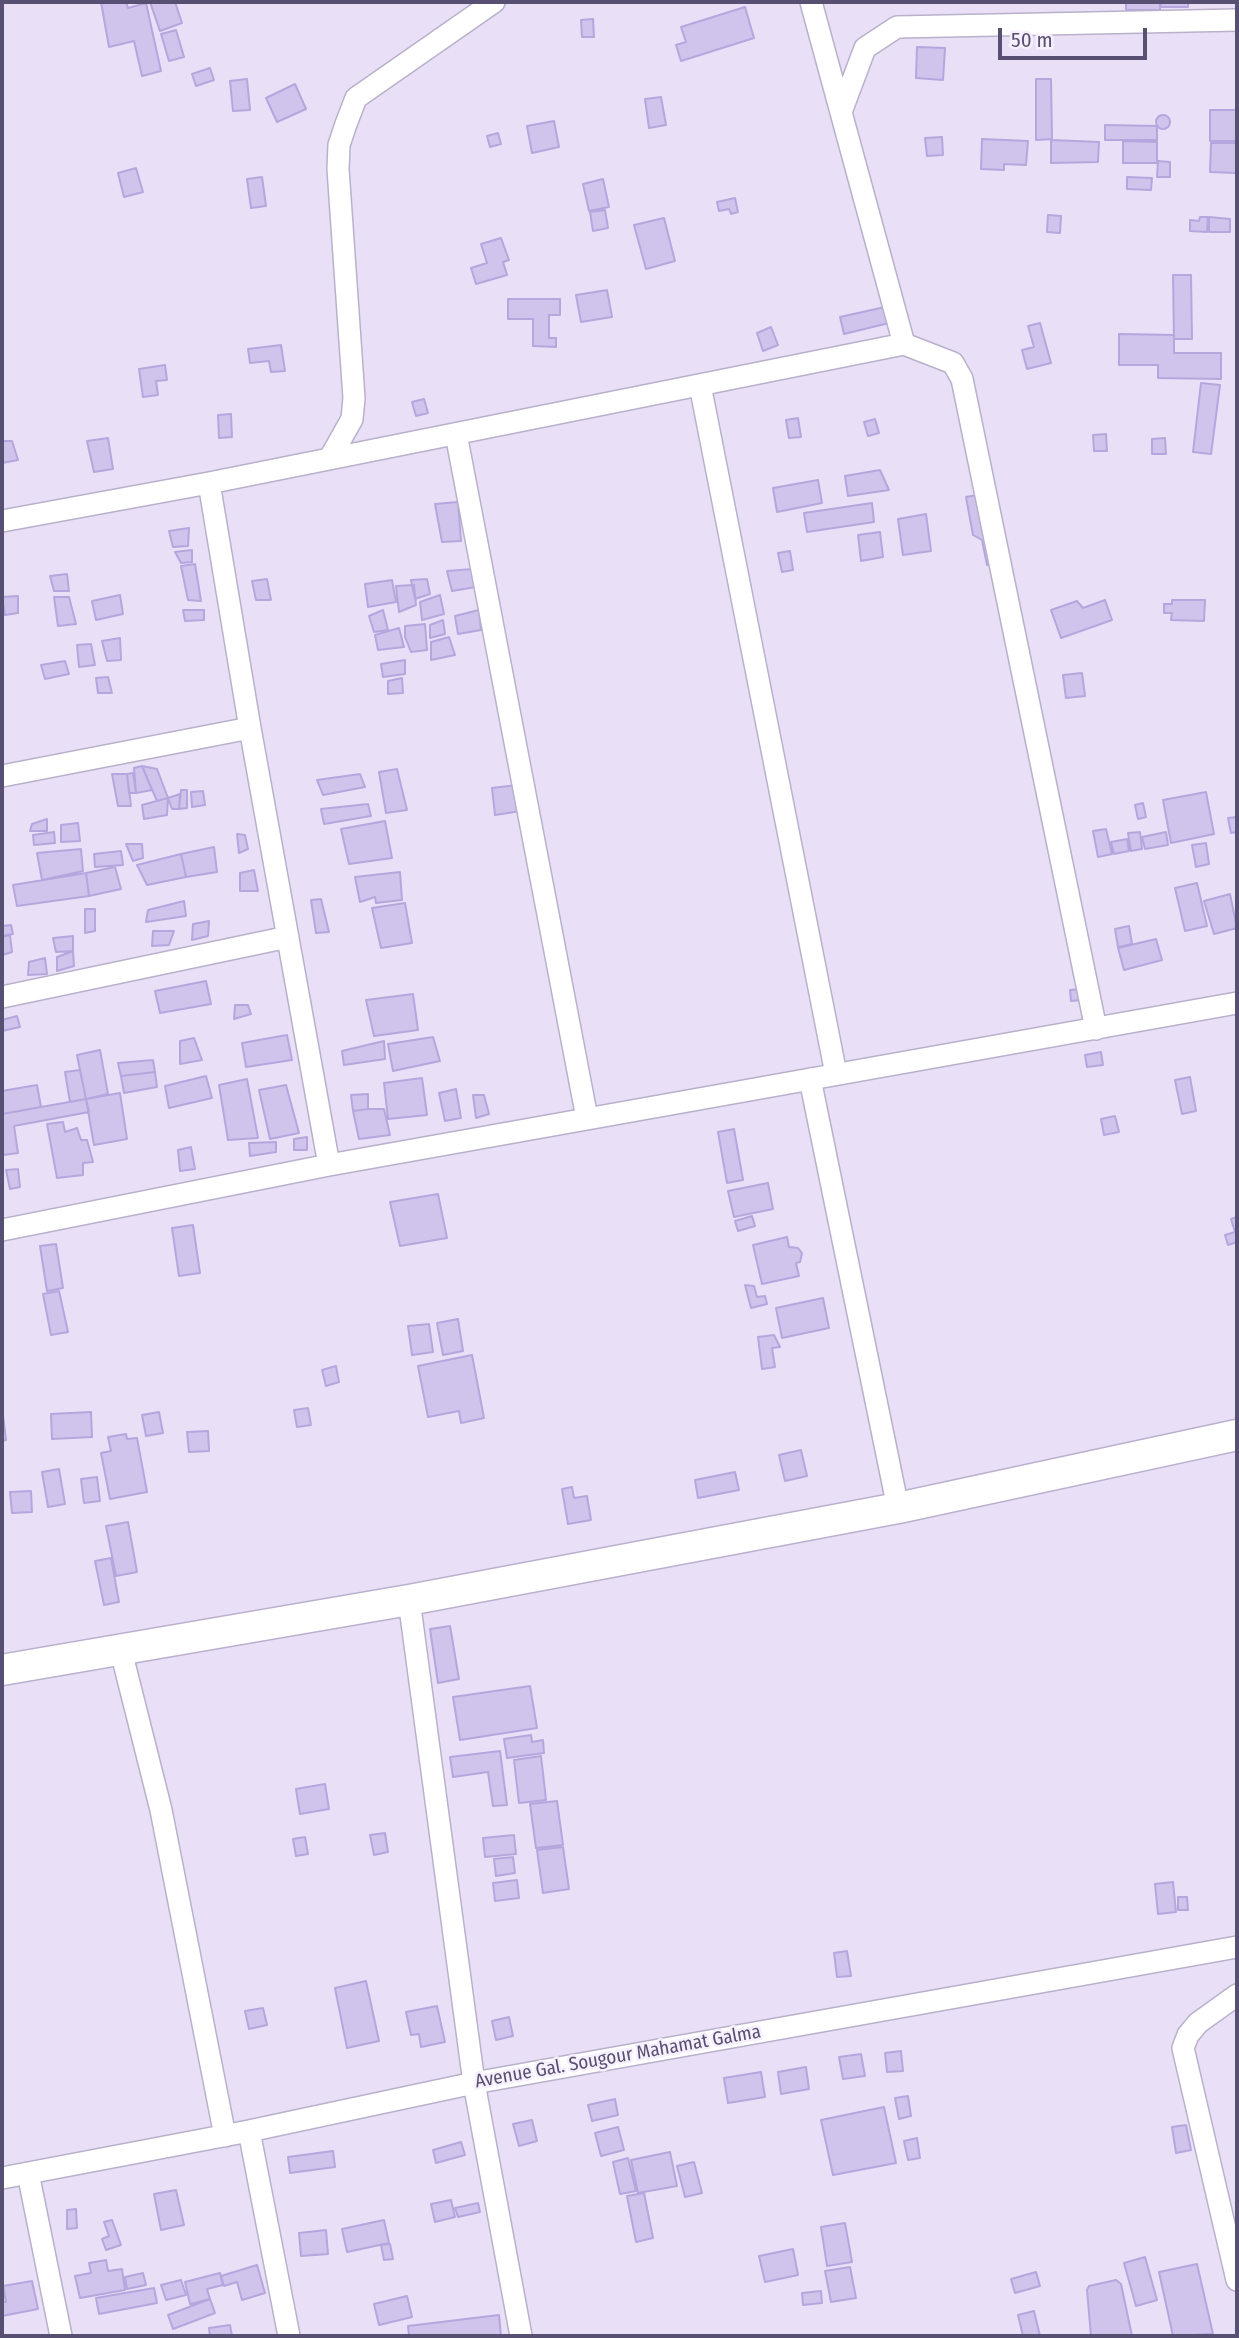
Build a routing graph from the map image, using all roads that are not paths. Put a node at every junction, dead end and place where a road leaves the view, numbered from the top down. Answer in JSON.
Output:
{"nodes":[{"id":1,"x":494,"y":2,"type":"edge"},
{"id":2,"x":811,"y":2,"type":"edge"},
{"id":3,"x":1237,"y":20,"type":"edge"},
{"id":4,"x":841,"y":112,"type":"junction"},
{"id":5,"x":904,"y":344,"type":"junction"},
{"id":6,"x":699,"y":385,"type":"junction"},
{"id":7,"x":456,"y":434,"type":"junction"},
{"id":8,"x":330,"y":458,"type":"junction"},
{"id":9,"x":209,"y":483,"type":"junction"},
{"id":10,"x":2,"y":521,"type":"edge"},
{"id":11,"x":250,"y":729,"type":"junction"},
{"id":12,"x":2,"y":776,"type":"edge"},
{"id":13,"x":288,"y":937,"type":"junction"},
{"id":14,"x":2,"y":997,"type":"edge"},
{"id":15,"x":1237,"y":1003,"type":"edge"},
{"id":16,"x":1096,"y":1029,"type":"junction"},
{"id":17,"x":836,"y":1074,"type":"junction"},
{"id":18,"x":810,"y":1079,"type":"junction"},
{"id":19,"x":587,"y":1118,"type":"junction"},
{"id":20,"x":329,"y":1164,"type":"junction"},
{"id":21,"x":2,"y":1230,"type":"edge"},
{"id":22,"x":1237,"y":1435,"type":"edge"},
{"id":23,"x":898,"y":1508,"type":"junction"},
{"id":24,"x":410,"y":1600,"type":"junction"},
{"id":25,"x":121,"y":1651,"type":"junction"},
{"id":26,"x":2,"y":1670,"type":"edge"},
{"id":27,"x":1237,"y":1947,"type":"edge"},
{"id":28,"x":1237,"y":1995,"type":"edge"},
{"id":29,"x":474,"y":2083,"type":"junction"},
{"id":30,"x":249,"y":2131,"type":"junction"},
{"id":31,"x":225,"y":2136,"type":"junction"},
{"id":32,"x":28,"y":2173,"type":"junction"},
{"id":33,"x":2,"y":2178,"type":"edge"},
{"id":34,"x":1237,"y":2280,"type":"edge"},
{"id":35,"x":61,"y":2336,"type":"edge"},
{"id":36,"x":289,"y":2336,"type":"edge"},
{"id":37,"x":521,"y":2336,"type":"edge"}],
"edges":[{"from":1,"to":8,"type":"street"},
{"from":2,"to":4,"type":"street"},
{"from":3,"to":4,"type":"street"},
{"from":4,"to":5,"type":"street"},
{"from":5,"to":6,"type":"street"},
{"from":5,"to":16,"type":"street"},
{"from":6,"to":7,"type":"street"},
{"from":6,"to":17,"type":"street"},
{"from":7,"to":8,"type":"street"},
{"from":7,"to":19,"type":"street"},
{"from":8,"to":9,"type":"street"},
{"from":9,"to":10,"type":"street"},
{"from":9,"to":11,"type":"street"},
{"from":11,"to":12,"type":"street"},
{"from":11,"to":13,"type":"street"},
{"from":13,"to":14,"type":"street"},
{"from":13,"to":20,"type":"street"},
{"from":15,"to":16,"type":"street"},
{"from":16,"to":17,"type":"street"},
{"from":17,"to":18,"type":"street"},
{"from":18,"to":19,"type":"street"},
{"from":18,"to":23,"type":"street"},
{"from":19,"to":20,"type":"street"},
{"from":20,"to":21,"type":"street"},
{"from":22,"to":23,"type":"main road"},
{"from":23,"to":24,"type":"main road"},
{"from":24,"to":25,"type":"main road"},
{"from":24,"to":29,"type":"street"},
{"from":25,"to":26,"type":"main road"},
{"from":25,"to":31,"type":"street"},
{"from":27,"to":29,"type":"street","name":"Avenue Gal. Sougour Mahamat Galma"},
{"from":28,"to":34,"type":"street"},
{"from":29,"to":30,"type":"street","name":"Avenue Gal. Sougour Mahamat Galma"},
{"from":29,"to":37,"type":"street"},
{"from":30,"to":31,"type":"street","name":"Avenue Gal. Sougour Mahamat Galma"},
{"from":30,"to":36,"type":"street"},
{"from":31,"to":32,"type":"street","name":"Avenue Gal. Sougour Mahamat Galma"},
{"from":32,"to":33,"type":"street","name":"Avenue Gal. Sougour Mahamat Galma"},
{"from":32,"to":35,"type":"street"}]}
